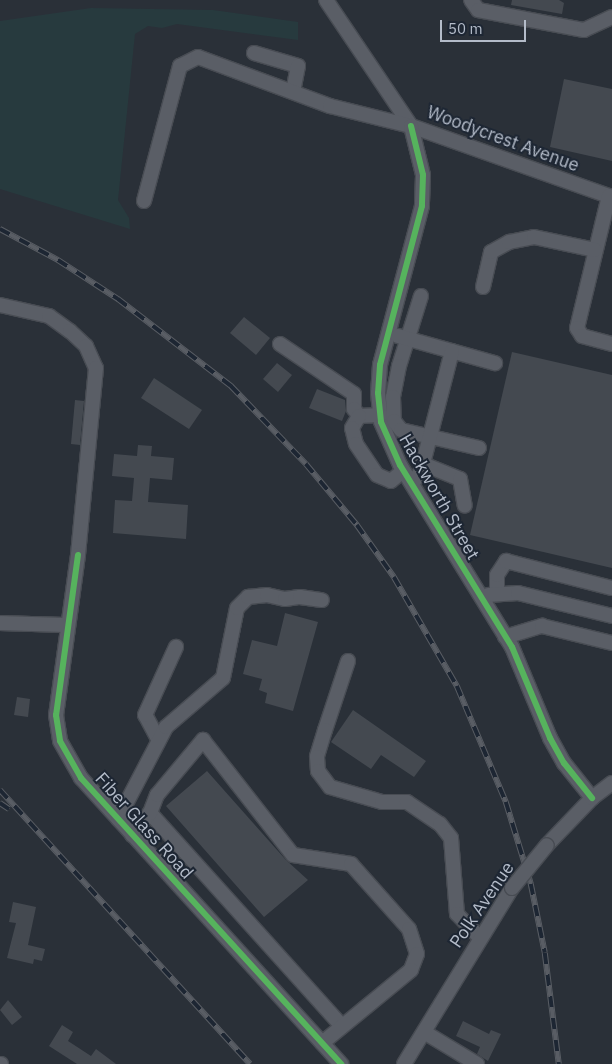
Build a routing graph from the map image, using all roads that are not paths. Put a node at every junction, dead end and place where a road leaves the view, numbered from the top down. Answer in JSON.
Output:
{"nodes":[{"id":1,"x":326,"y":0,"type":"edge"},
{"id":2,"x":471,"y":0,"type":"edge"},
{"id":3,"x":612,"y":17,"type":"edge"},
{"id":4,"x":254,"y":53,"type":"dead end"},
{"id":5,"x":293,"y":92,"type":"junction"},
{"id":6,"x":411,"y":126,"type":"junction"},
{"id":7,"x":610,"y":196,"type":"edge"},
{"id":8,"x":144,"y":201,"type":"dead end"},
{"id":9,"x":595,"y":250,"type":"junction"},
{"id":10,"x":483,"y":287,"type":"dead end"},
{"id":11,"x":421,"y":296,"type":"dead end"},
{"id":12,"x":0,"y":305,"type":"edge"},
{"id":13,"x":390,"y":333,"type":"junction"},
{"id":14,"x":406,"y":339,"type":"junction"},
{"id":15,"x":280,"y":344,"type":"dead end"},
{"id":16,"x":612,"y":344,"type":"edge"},
{"id":17,"x":452,"y":351,"type":"junction"},
{"id":18,"x":496,"y":363,"type":"dead end"},
{"id":19,"x":380,"y":415,"type":"junction"},
{"id":20,"x":359,"y":416,"type":"junction"},
{"id":21,"x":430,"y":437,"type":"junction"},
{"id":22,"x":479,"y":448,"type":"dead end"},
{"id":23,"x":423,"y":464,"type":"junction"},
{"id":24,"x":403,"y":470,"type":"junction"},
{"id":25,"x":412,"y":484,"type":"junction"},
{"id":26,"x":465,"y":506,"type":"dead end"},
{"id":27,"x":612,"y":588,"type":"edge"},
{"id":28,"x":497,"y":594,"type":"junction"},
{"id":29,"x":480,"y":595,"type":"junction"},
{"id":30,"x":322,"y":600,"type":"dead end"},
{"id":31,"x":612,"y":616,"type":"edge"},
{"id":32,"x":0,"y":624,"type":"edge"},
{"id":33,"x":66,"y":625,"type":"junction"},
{"id":34,"x":506,"y":637,"type":"junction"},
{"id":35,"x":612,"y":643,"type":"edge"},
{"id":36,"x":176,"y":647,"type":"dead end"},
{"id":37,"x":348,"y":661,"type":"dead end"},
{"id":38,"x":158,"y":739,"type":"junction"},
{"id":39,"x":612,"y":783,"type":"edge"},
{"id":40,"x":592,"y":798,"type":"junction"},
{"id":41,"x":150,"y":813,"type":"junction"},
{"id":42,"x":118,"y":819,"type":"junction"},
{"id":43,"x":132,"y":835,"type":"junction"},
{"id":44,"x":480,"y":938,"type":"junction"},
{"id":45,"x":342,"y":1026,"type":"junction"},
{"id":46,"x":424,"y":1032,"type":"junction"},
{"id":47,"x":322,"y":1043,"type":"junction"},
{"id":48,"x":341,"y":1064,"type":"edge"},
{"id":49,"x":404,"y":1064,"type":"edge"},
{"id":50,"x":477,"y":1064,"type":"edge"}],
"edges":[{"from":1,"to":6,"type":"street","name":"Woodycrest Avenue"},
{"from":2,"to":3,"type":"street"},
{"from":4,"to":5,"type":"street"},
{"from":5,"to":6,"type":"street"},
{"from":5,"to":8,"type":"street"},
{"from":6,"to":7,"type":"street","name":"Woodycrest Avenue"},
{"from":6,"to":13,"type":"street","name":"Hackworth Street"},
{"from":7,"to":9,"type":"street"},
{"from":9,"to":10,"type":"street"},
{"from":9,"to":16,"type":"street"},
{"from":11,"to":14,"type":"street"},
{"from":12,"to":33,"type":"street","name":"Fiber Glass Road"},
{"from":13,"to":14,"type":"street"},
{"from":13,"to":19,"type":"street","name":"Hackworth Street"},
{"from":14,"to":17,"type":"street"},
{"from":14,"to":21,"type":"street"},
{"from":15,"to":20,"type":"street"},
{"from":17,"to":18,"type":"street"},
{"from":17,"to":21,"type":"street"},
{"from":19,"to":20,"type":"street"},
{"from":19,"to":24,"type":"street","name":"Hackworth Street"},
{"from":20,"to":24,"type":"street"},
{"from":21,"to":22,"type":"street"},
{"from":21,"to":23,"type":"street"},
{"from":23,"to":25,"type":"street"},
{"from":23,"to":26,"type":"street"},
{"from":24,"to":25,"type":"street","name":"Hackworth Street"},
{"from":25,"to":29,"type":"street","name":"Hackworth Street"},
{"from":27,"to":28,"type":"street"},
{"from":28,"to":29,"type":"street"},
{"from":28,"to":31,"type":"street"},
{"from":29,"to":34,"type":"street","name":"Hackworth Street"},
{"from":30,"to":38,"type":"street"},
{"from":32,"to":33,"type":"street"},
{"from":33,"to":42,"type":"street","name":"Fiber Glass Road"},
{"from":34,"to":35,"type":"street"},
{"from":34,"to":40,"type":"street","name":"Hackworth Street"},
{"from":36,"to":38,"type":"street"},
{"from":37,"to":44,"type":"street"},
{"from":38,"to":42,"type":"street"},
{"from":39,"to":40,"type":"street","name":"Polk Avenue"},
{"from":40,"to":44,"type":"street","name":"Polk Avenue","bridge":true},
{"from":41,"to":43,"type":"street"},
{"from":41,"to":45,"type":"street"},
{"from":41,"to":45,"type":"street"},
{"from":42,"to":43,"type":"street","name":"Fiber Glass Road"},
{"from":43,"to":47,"type":"street","name":"Fiber Glass Road"},
{"from":44,"to":46,"type":"street","name":"Polk Avenue"},
{"from":45,"to":47,"type":"street"},
{"from":46,"to":49,"type":"street","name":"Polk Avenue"},
{"from":46,"to":50,"type":"street"},
{"from":47,"to":48,"type":"street","name":"Fiber Glass Road"}]}
